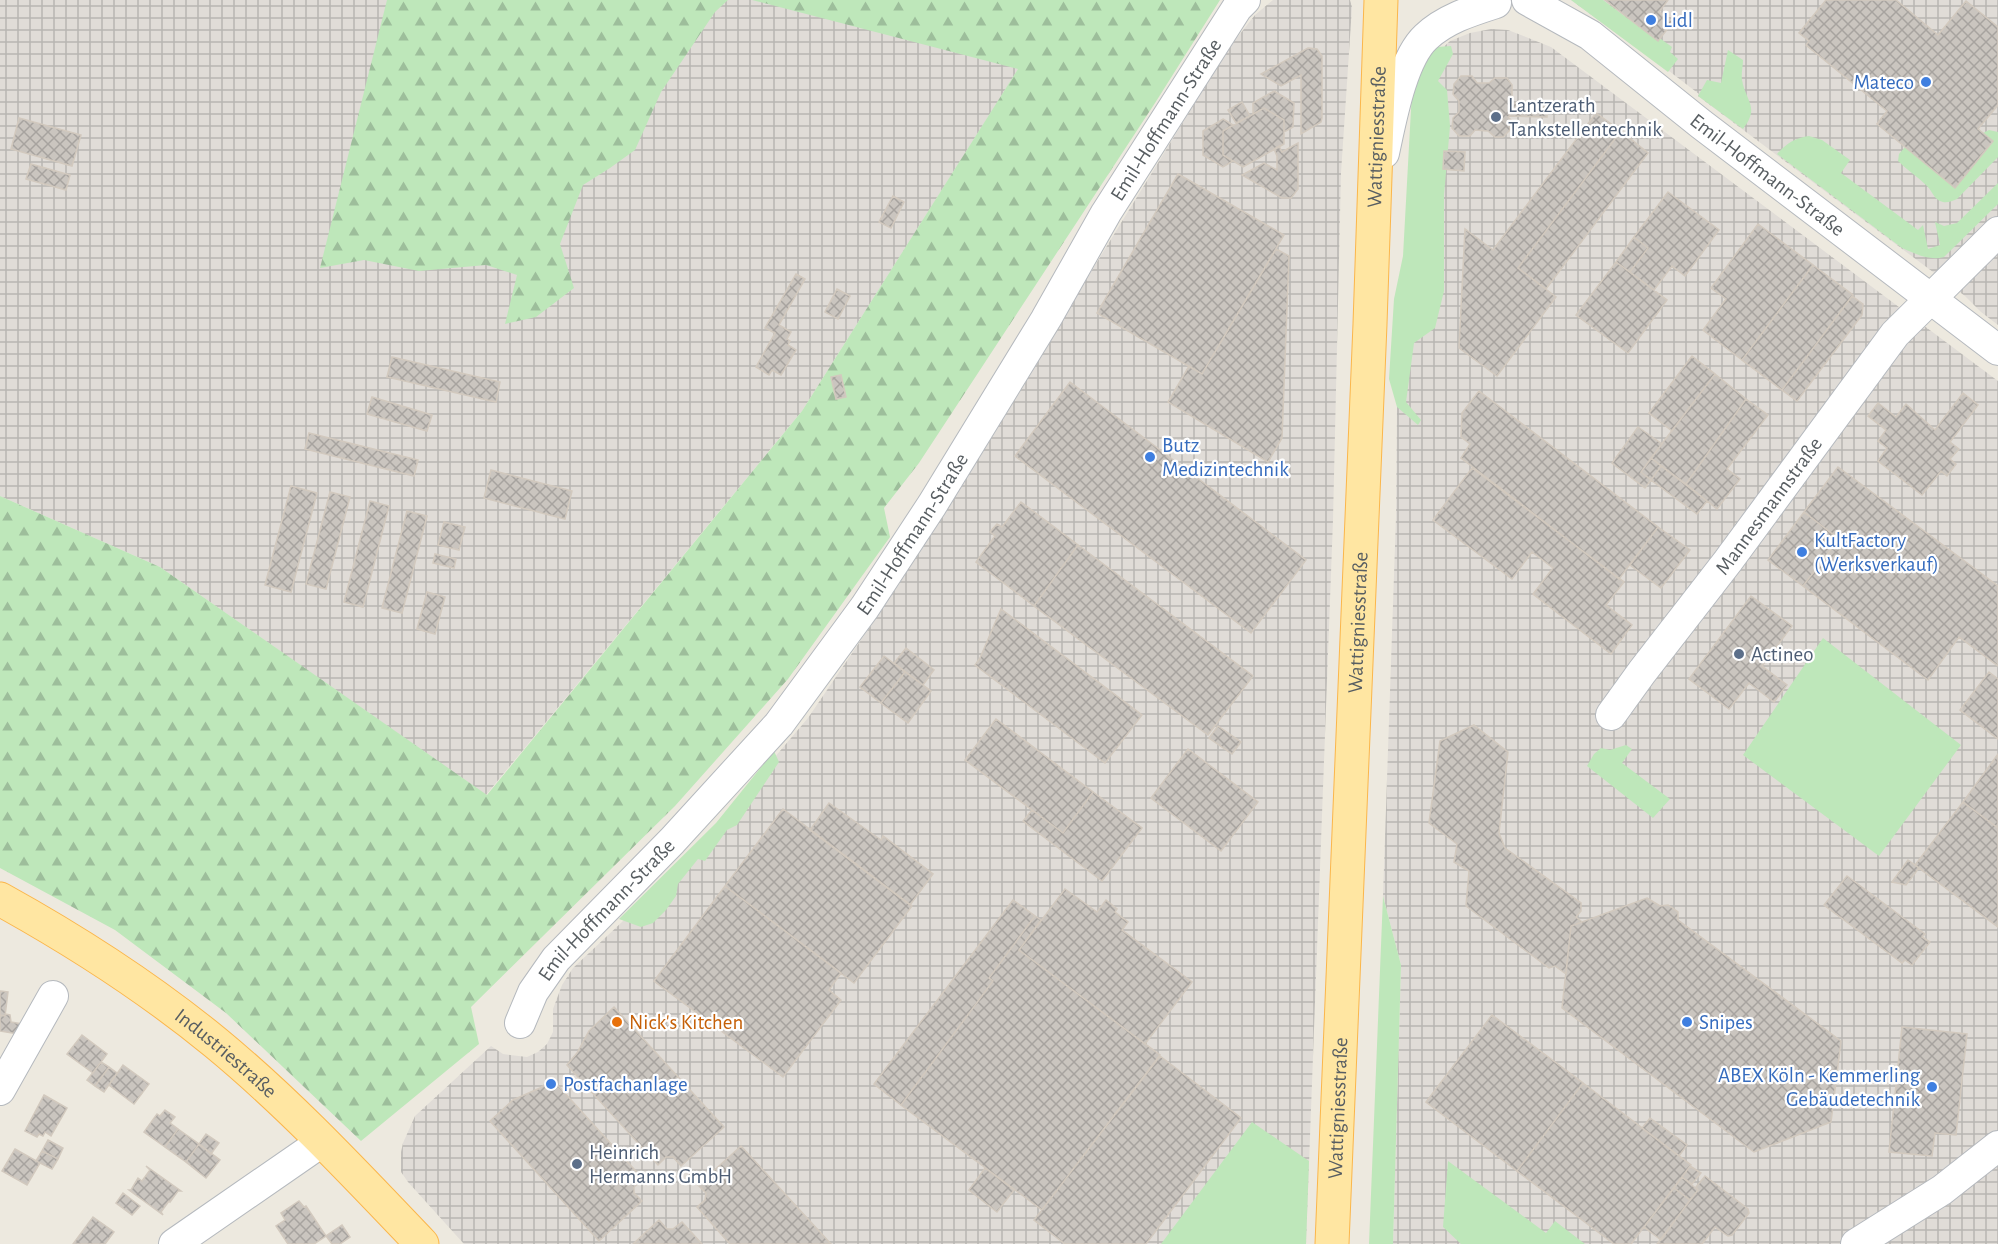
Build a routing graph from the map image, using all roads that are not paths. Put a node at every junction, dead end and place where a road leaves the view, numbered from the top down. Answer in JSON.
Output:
{"nodes":[{"id":1,"x":1245,"y":0,"type":"edge"},
{"id":2,"x":1381,"y":0,"type":"edge"},
{"id":3,"x":1490,"y":1,"type":"edge"},
{"id":4,"x":1531,"y":2,"type":"edge"},
{"id":5,"x":1374,"y":197,"type":"junction"},
{"id":6,"x":1998,"y":232,"type":"edge"},
{"id":7,"x":1929,"y":298,"type":"junction"},
{"id":8,"x":1998,"y":350,"type":"edge"},
{"id":9,"x":1611,"y":715,"type":"dead end"},
{"id":10,"x":0,"y":899,"type":"edge"},
{"id":11,"x":53,"y":996,"type":"dead end"},
{"id":12,"x":520,"y":1023,"type":"dead end"},
{"id":13,"x":0,"y":1090,"type":"edge"},
{"id":14,"x":323,"y":1141,"type":"junction"},
{"id":15,"x":1998,"y":1146,"type":"edge"},
{"id":16,"x":174,"y":1244,"type":"edge"},
{"id":17,"x":422,"y":1244,"type":"edge"},
{"id":18,"x":1332,"y":1244,"type":"edge"},
{"id":19,"x":1856,"y":1244,"type":"edge"}],
"edges":[{"from":1,"to":12,"type":"street","name":"Emil-Hoffmann-Straße"},
{"from":2,"to":5,"type":"main road","name":"Wattigniesstraße"},
{"from":3,"to":4,"type":"street","name":"Emil-Hoffmann-Straße"},
{"from":3,"to":5,"type":"street"},
{"from":4,"to":7,"type":"street","name":"Emil-Hoffmann-Straße"},
{"from":5,"to":18,"type":"main road","name":"Wattigniesstraße"},
{"from":6,"to":7,"type":"street","name":"Mannesmannstraße"},
{"from":7,"to":8,"type":"street","name":"Emil-Hoffmann-Straße"},
{"from":7,"to":9,"type":"street","name":"Mannesmannstraße"},
{"from":10,"to":14,"type":"main road","name":"Industriestraße"},
{"from":11,"to":13,"type":"street"},
{"from":14,"to":16,"type":"street"},
{"from":14,"to":17,"type":"main road","name":"Industriestraße"},
{"from":15,"to":19,"type":"street"}]}
